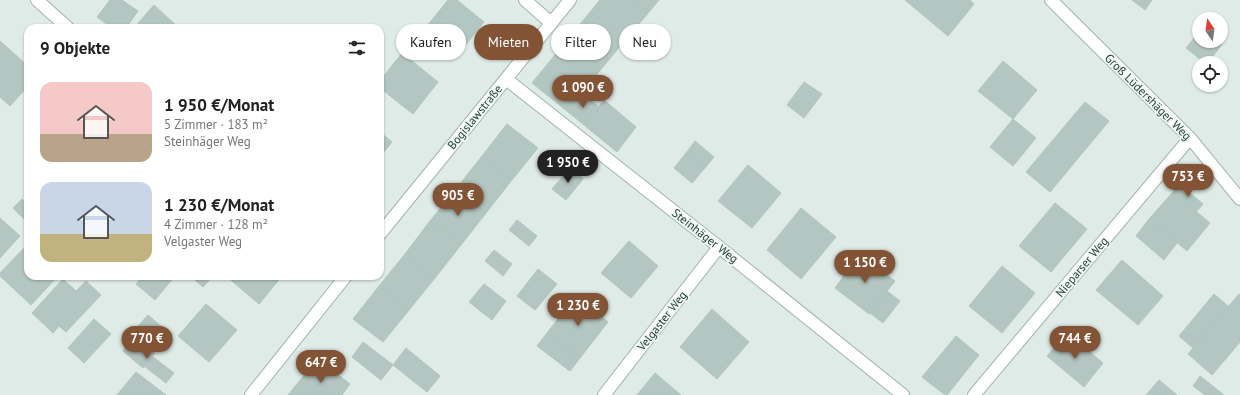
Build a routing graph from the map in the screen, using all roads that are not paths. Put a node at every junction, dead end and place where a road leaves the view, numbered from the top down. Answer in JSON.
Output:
{"nodes":[{"id":1,"x":37,"y":0,"type":"edge"},
{"id":2,"x":525,"y":0,"type":"edge"},
{"id":3,"x":570,"y":0,"type":"edge"},
{"id":4,"x":1051,"y":0,"type":"edge"},
{"id":5,"x":551,"y":23,"type":"junction"},
{"id":6,"x":64,"y":24,"type":"edge"},
{"id":7,"x":506,"y":79,"type":"junction"},
{"id":8,"x":1190,"y":138,"type":"junction"},
{"id":9,"x":1240,"y":199,"type":"edge"},
{"id":10,"x":384,"y":229,"type":"edge"},
{"id":11,"x":719,"y":247,"type":"junction"},
{"id":12,"x":342,"y":280,"type":"edge"},
{"id":13,"x":251,"y":395,"type":"edge"},
{"id":14,"x":604,"y":395,"type":"edge"},
{"id":15,"x":903,"y":395,"type":"edge"},
{"id":16,"x":974,"y":395,"type":"edge"}],
"edges":[{"from":1,"to":6,"type":"street"},
{"from":2,"to":5,"type":"street"},
{"from":3,"to":5,"type":"street","name":"Bogislawstraße"},
{"from":4,"to":8,"type":"street","name":"Groß Lüdershäger Weg"},
{"from":5,"to":7,"type":"street","name":"Bogislawstraße"},
{"from":7,"to":10,"type":"street","name":"Bogislawstraße"},
{"from":7,"to":11,"type":"street","name":"Steinhäger Weg"},
{"from":8,"to":9,"type":"street","name":"Groß Lüdershäger Weg"},
{"from":8,"to":16,"type":"street","name":"Nieparser Weg"},
{"from":11,"to":14,"type":"street","name":"Velgaster Weg"},
{"from":11,"to":15,"type":"street","name":"Steinhäger Weg"},
{"from":12,"to":13,"type":"street"}]}
